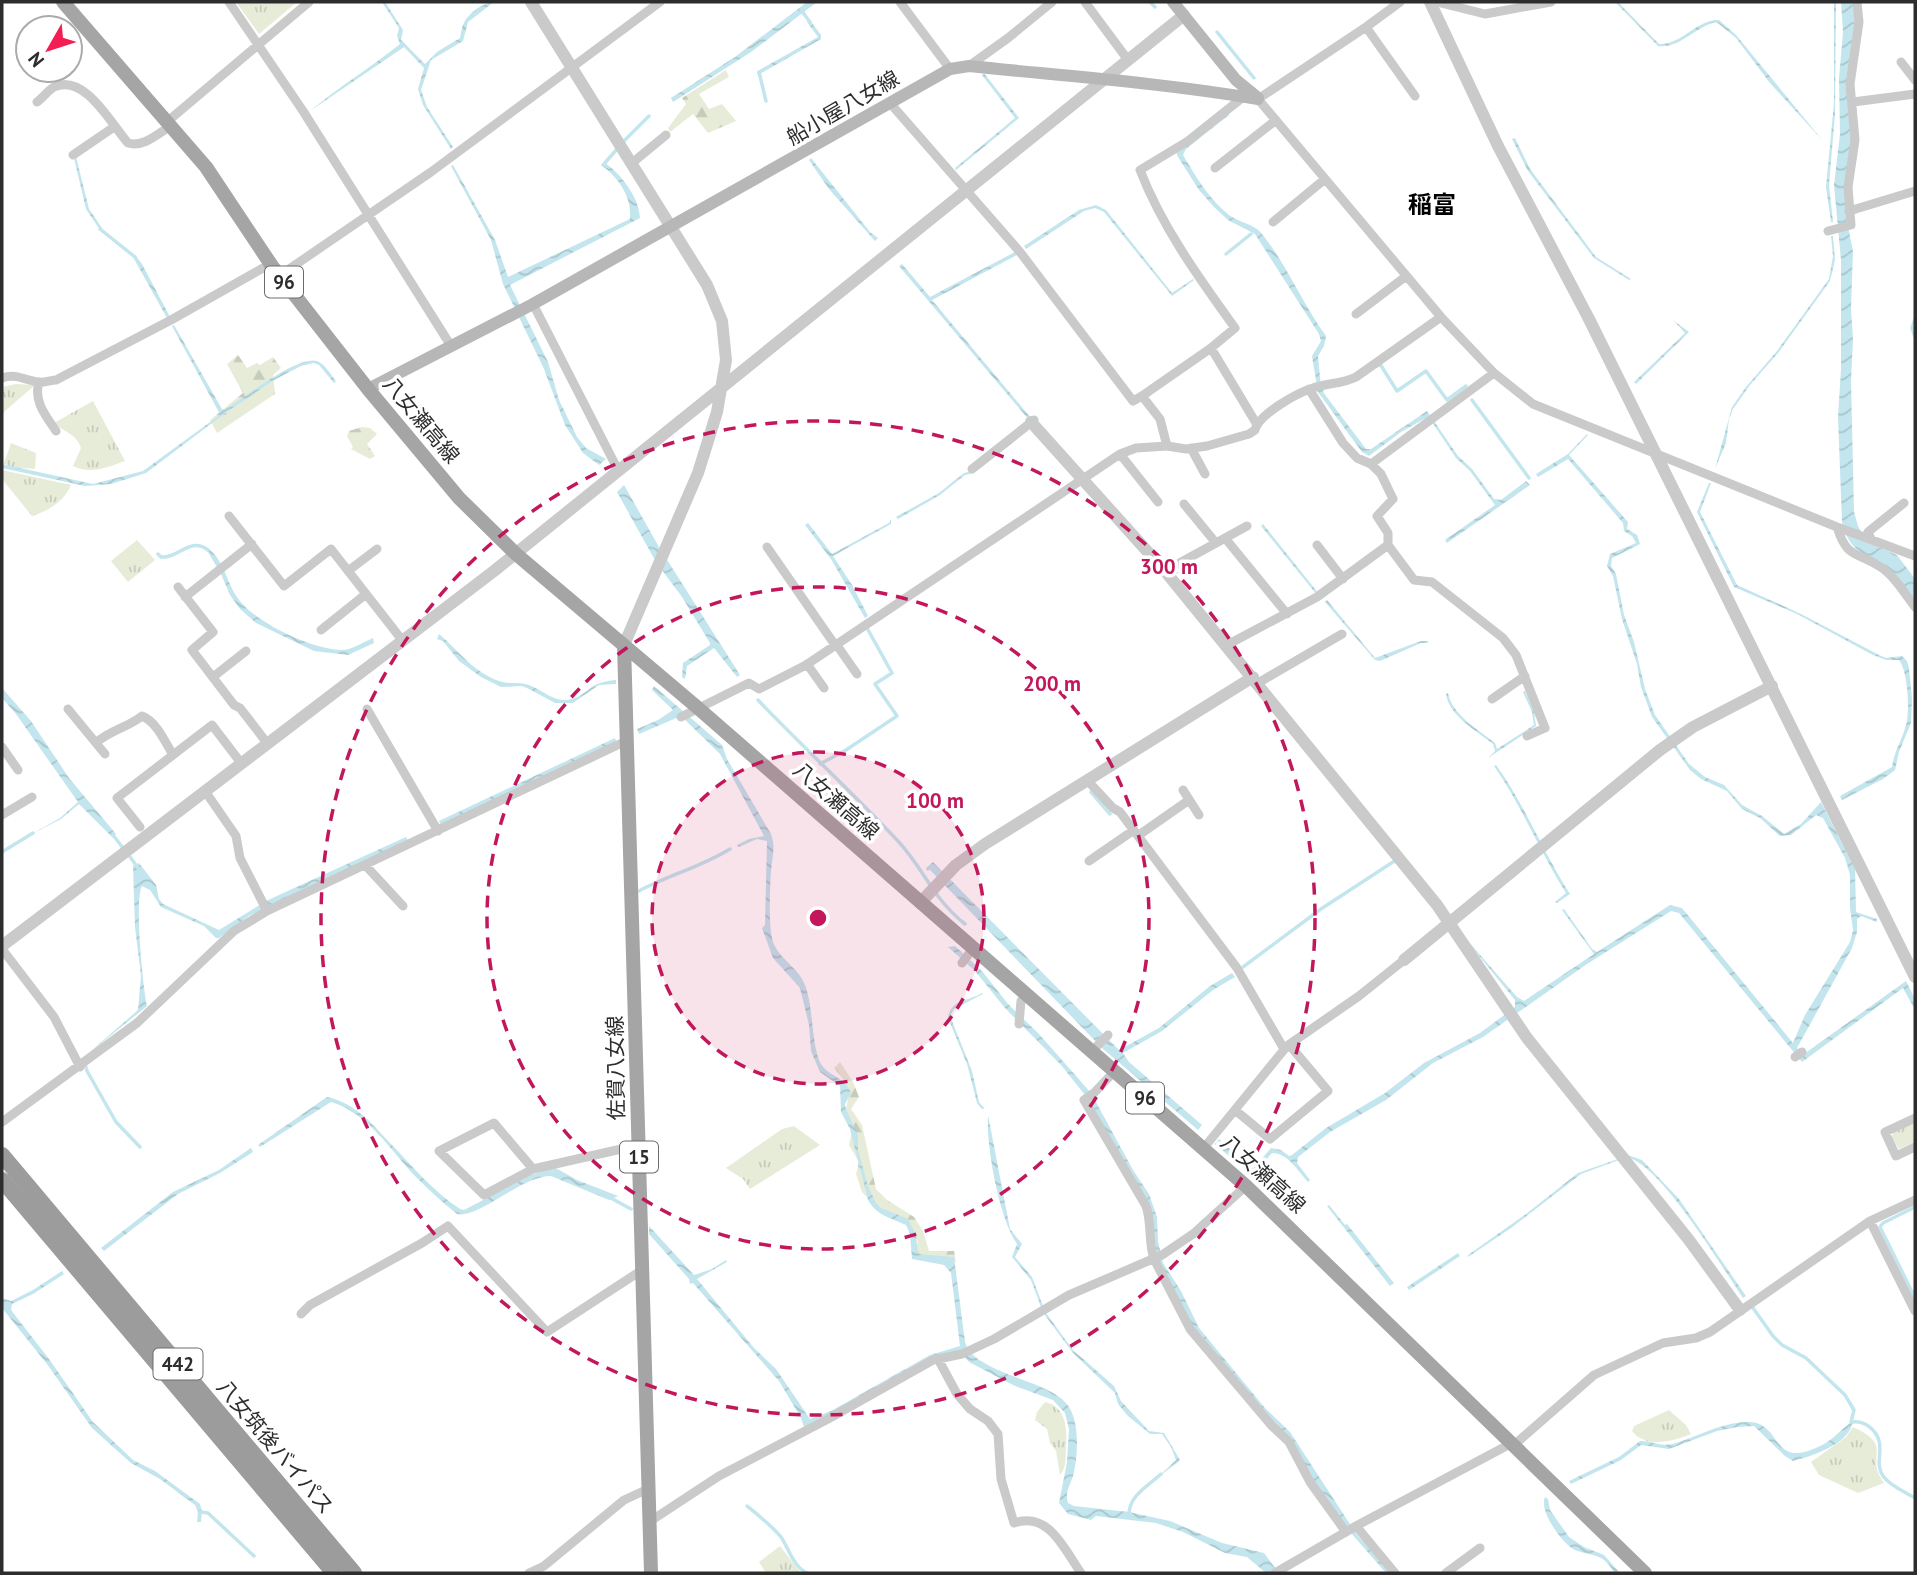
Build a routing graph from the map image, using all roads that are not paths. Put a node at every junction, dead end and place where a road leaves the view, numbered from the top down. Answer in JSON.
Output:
{"nodes":[{"id":1,"x":63,"y":2,"type":"edge"},
{"id":2,"x":229,"y":2,"type":"edge"},
{"id":3,"x":309,"y":2,"type":"edge"},
{"id":4,"x":531,"y":2,"type":"edge"},
{"id":5,"x":660,"y":2,"type":"edge"},
{"id":6,"x":900,"y":2,"type":"edge"},
{"id":7,"x":1052,"y":2,"type":"edge"},
{"id":8,"x":1085,"y":2,"type":"edge"},
{"id":9,"x":1173,"y":2,"type":"edge"},
{"id":10,"x":1400,"y":2,"type":"edge"},
{"id":11,"x":1430,"y":2,"type":"edge"},
{"id":12,"x":1437,"y":2,"type":"edge"},
{"id":13,"x":1551,"y":2,"type":"edge"},
{"id":14,"x":1857,"y":2,"type":"edge"},
{"id":15,"x":1184,"y":15,"type":"junction"},
{"id":16,"x":1366,"y":27,"type":"junction"},
{"id":17,"x":260,"y":45,"type":"junction"},
{"id":18,"x":1128,"y":60,"type":"junction"},
{"id":19,"x":1901,"y":62,"type":"dead end"},
{"id":20,"x":969,"y":66,"type":"junction"},
{"id":21,"x":571,"y":67,"type":"junction"},
{"id":22,"x":950,"y":68,"type":"junction"},
{"id":23,"x":1105,"y":79,"type":"junction"},
{"id":24,"x":1915,"y":80,"type":"edge"},
{"id":25,"x":1915,"y":94,"type":"edge"},
{"id":26,"x":1415,"y":96,"type":"dead end"},
{"id":27,"x":1242,"y":98,"type":"junction"},
{"id":28,"x":1258,"y":99,"type":"junction"},
{"id":29,"x":37,"y":102,"type":"dead end"},
{"id":30,"x":1853,"y":102,"type":"junction"},
{"id":31,"x":890,"y":103,"type":"junction"},
{"id":32,"x":1276,"y":120,"type":"junction"},
{"id":33,"x":167,"y":125,"type":"junction"},
{"id":34,"x":114,"y":127,"type":"junction"},
{"id":35,"x":666,"y":135,"type":"dead end"},
{"id":36,"x":73,"y":155,"type":"dead end"},
{"id":37,"x":632,"y":163,"type":"junction"},
{"id":38,"x":1215,"y":169,"type":"dead end"},
{"id":39,"x":1325,"y":180,"type":"junction"},
{"id":40,"x":967,"y":189,"type":"junction"},
{"id":41,"x":1915,"y":191,"type":"edge"},
{"id":42,"x":1849,"y":211,"type":"junction"},
{"id":43,"x":368,"y":215,"type":"junction"},
{"id":44,"x":1273,"y":222,"type":"dead end"},
{"id":45,"x":671,"y":227,"type":"junction"},
{"id":46,"x":1832,"y":230,"type":"dead end"},
{"id":47,"x":263,"y":268,"type":"dead end"},
{"id":48,"x":279,"y":276,"type":"junction"},
{"id":49,"x":1405,"y":277,"type":"junction"},
{"id":50,"x":533,"y":304,"type":"junction"},
{"id":51,"x":1356,"y":314,"type":"dead end"},
{"id":52,"x":1441,"y":317,"type":"junction"},
{"id":53,"x":452,"y":346,"type":"junction"},
{"id":54,"x":1211,"y":348,"type":"junction"},
{"id":55,"x":1494,"y":373,"type":"junction"},
{"id":56,"x":2,"y":378,"type":"edge"},
{"id":57,"x":39,"y":382,"type":"junction"},
{"id":58,"x":723,"y":388,"type":"junction"},
{"id":59,"x":1315,"y":388,"type":"junction"},
{"id":60,"x":368,"y":389,"type":"junction"},
{"id":61,"x":1142,"y":396,"type":"junction"},
{"id":62,"x":1034,"y":421,"type":"joint"},
{"id":63,"x":1256,"y":423,"type":"junction"},
{"id":64,"x":56,"y":431,"type":"dead end"},
{"id":65,"x":1167,"y":446,"type":"junction"},
{"id":66,"x":1191,"y":448,"type":"junction"},
{"id":67,"x":1120,"y":454,"type":"junction"},
{"id":68,"x":1657,"y":454,"type":"junction"},
{"id":69,"x":1371,"y":464,"type":"junction"},
{"id":70,"x":972,"y":469,"type":"dead end"},
{"id":71,"x":618,"y":470,"type":"junction"},
{"id":72,"x":1205,"y":474,"type":"dead end"},
{"id":73,"x":1082,"y":479,"type":"junction"},
{"id":74,"x":1158,"y":502,"type":"dead end"},
{"id":75,"x":1904,"y":503,"type":"dead end"},
{"id":76,"x":1184,"y":504,"type":"dead end"},
{"id":77,"x":229,"y":516,"type":"dead end"},
{"id":78,"x":1247,"y":526,"type":"dead end"},
{"id":79,"x":1837,"y":527,"type":"junction"},
{"id":80,"x":1225,"y":538,"type":"junction"},
{"id":81,"x":1869,"y":538,"type":"junction"},
{"id":82,"x":1216,"y":543,"type":"junction"},
{"id":83,"x":252,"y":544,"type":"junction"},
{"id":84,"x":1317,"y":545,"type":"dead end"},
{"id":85,"x":1388,"y":545,"type":"junction"},
{"id":86,"x":767,"y":547,"type":"dead end"},
{"id":87,"x":377,"y":549,"type":"dead end"},
{"id":88,"x":516,"y":554,"type":"junction"},
{"id":89,"x":1915,"y":556,"type":"edge"},
{"id":90,"x":348,"y":571,"type":"junction"},
{"id":91,"x":1165,"y":571,"type":"junction"},
{"id":92,"x":1343,"y":579,"type":"junction"},
{"id":93,"x":178,"y":587,"type":"dead end"},
{"id":94,"x":366,"y":594,"type":"junction"},
{"id":95,"x":186,"y":597,"type":"junction"},
{"id":96,"x":1915,"y":607,"type":"edge"},
{"id":97,"x":1287,"y":614,"type":"junction"},
{"id":98,"x":321,"y":630,"type":"dead end"},
{"id":99,"x":1342,"y":634,"type":"dead end"},
{"id":100,"x":402,"y":640,"type":"junction"},
{"id":101,"x":836,"y":644,"type":"junction"},
{"id":102,"x":624,"y":645,"type":"junction"},
{"id":103,"x":1227,"y":645,"type":"junction"},
{"id":104,"x":246,"y":651,"type":"dead end"},
{"id":105,"x":807,"y":664,"type":"junction"},
{"id":106,"x":857,"y":674,"type":"dead end"},
{"id":107,"x":213,"y":677,"type":"junction"},
{"id":108,"x":1520,"y":679,"type":"junction"},
{"id":109,"x":1255,"y":680,"type":"junction"},
{"id":110,"x":1772,"y":686,"type":"junction"},
{"id":111,"x":824,"y":688,"type":"dead end"},
{"id":112,"x":1492,"y":699,"type":"dead end"},
{"id":113,"x":68,"y":709,"type":"dead end"},
{"id":114,"x":367,"y":709,"type":"dead end"},
{"id":115,"x":689,"y":713,"type":"junction"},
{"id":116,"x":1527,"y":736,"type":"dead end"},
{"id":117,"x":626,"y":741,"type":"junction"},
{"id":118,"x":96,"y":743,"type":"junction"},
{"id":119,"x":267,"y":743,"type":"junction"},
{"id":120,"x":2,"y":747,"type":"edge"},
{"id":121,"x":105,"y":754,"type":"dead end"},
{"id":122,"x":173,"y":755,"type":"junction"},
{"id":123,"x":241,"y":763,"type":"junction"},
{"id":124,"x":18,"y":770,"type":"dead end"},
{"id":125,"x":1087,"y":780,"type":"junction"},
{"id":126,"x":205,"y":790,"type":"junction"},
{"id":127,"x":1182,"y":790,"type":"dead end"},
{"id":128,"x":32,"y":797,"type":"dead end"},
{"id":129,"x":1189,"y":800,"type":"junction"},
{"id":130,"x":2,"y":815,"type":"edge"},
{"id":131,"x":1199,"y":815,"type":"dead end"},
{"id":132,"x":140,"y":827,"type":"dead end"},
{"id":133,"x":438,"y":831,"type":"junction"},
{"id":134,"x":1136,"y":833,"type":"junction"},
{"id":135,"x":407,"y":834,"type":"dead end"},
{"id":136,"x":414,"y":843,"type":"junction"},
{"id":137,"x":348,"y":861,"type":"dead end"},
{"id":138,"x":1090,"y":862,"type":"dead end"},
{"id":139,"x":366,"y":866,"type":"junction"},
{"id":140,"x":355,"y":871,"type":"junction"},
{"id":141,"x":924,"y":898,"type":"junction"},
{"id":142,"x":403,"y":906,"type":"dead end"},
{"id":143,"x":267,"y":911,"type":"junction"},
{"id":144,"x":1450,"y":922,"type":"junction"},
{"id":145,"x":2,"y":948,"type":"edge"},
{"id":146,"x":1404,"y":960,"type":"joint"},
{"id":147,"x":1914,"y":972,"type":"edge"},
{"id":148,"x":1021,"y":1001,"type":"dead end"},
{"id":149,"x":1019,"y":1021,"type":"dead end"},
{"id":150,"x":1108,"y":1035,"type":"dead end"},
{"id":151,"x":1097,"y":1046,"type":"dead end"},
{"id":152,"x":1286,"y":1047,"type":"junction"},
{"id":153,"x":79,"y":1067,"type":"junction"},
{"id":154,"x":1109,"y":1077,"type":"dead end"},
{"id":155,"x":1235,"y":1110,"type":"junction"},
{"id":156,"x":1915,"y":1118,"type":"edge"},
{"id":157,"x":2,"y":1122,"type":"edge"},
{"id":158,"x":639,"y":1145,"type":"junction"},
{"id":159,"x":1915,"y":1147,"type":"edge"},
{"id":160,"x":1203,"y":1149,"type":"junction"},
{"id":161,"x":2,"y":1155,"type":"edge"},
{"id":162,"x":533,"y":1169,"type":"junction"},
{"id":163,"x":2,"y":1180,"type":"edge"},
{"id":164,"x":1246,"y":1186,"type":"junction"},
{"id":165,"x":1915,"y":1200,"type":"edge"},
{"id":166,"x":1870,"y":1221,"type":"junction"},
{"id":167,"x":1157,"y":1257,"type":"junction"},
{"id":168,"x":642,"y":1270,"type":"junction"},
{"id":169,"x":1740,"y":1310,"type":"junction"},
{"id":170,"x":1915,"y":1311,"type":"edge"},
{"id":171,"x":301,"y":1314,"type":"dead end"},
{"id":172,"x":938,"y":1359,"type":"junction"},
{"id":173,"x":1513,"y":1444,"type":"junction"},
{"id":174,"x":648,"y":1489,"type":"junction"},
{"id":175,"x":649,"y":1522,"type":"junction"},
{"id":176,"x":1351,"y":1529,"type":"junction"},
{"id":177,"x":1480,"y":1548,"type":"dead end"},
{"id":178,"x":334,"y":1573,"type":"edge"},
{"id":179,"x":354,"y":1573,"type":"edge"},
{"id":180,"x":529,"y":1573,"type":"edge"},
{"id":181,"x":651,"y":1573,"type":"edge"},
{"id":182,"x":1081,"y":1573,"type":"edge"},
{"id":183,"x":1275,"y":1573,"type":"edge"},
{"id":184,"x":1395,"y":1573,"type":"edge"},
{"id":185,"x":1446,"y":1573,"type":"edge"},
{"id":186,"x":1645,"y":1573,"type":"edge"}],
"edges":[{"from":1,"to":33,"type":"main road","name":"八女瀬高線","number":"96"},
{"from":2,"to":17,"type":"street"},
{"from":3,"to":17,"type":"street"},
{"from":4,"to":21,"type":"street"},
{"from":5,"to":21,"type":"street"},
{"from":6,"to":22,"type":"street"},
{"from":7,"to":20,"type":"street"},
{"from":8,"to":18,"type":"street"},
{"from":9,"to":15,"type":"main road"},
{"from":10,"to":16,"type":"street"},
{"from":11,"to":68,"type":"street"},
{"from":12,"to":13,"type":"street"},
{"from":14,"to":30,"type":"street"},
{"from":15,"to":18,"type":"street"},
{"from":15,"to":28,"type":"main road"},
{"from":16,"to":26,"type":"street"},
{"from":16,"to":28,"type":"street"},
{"from":17,"to":33,"type":"street"},
{"from":17,"to":43,"type":"street"},
{"from":18,"to":23,"type":"street"},
{"from":19,"to":24,"type":"street"},
{"from":20,"to":22,"type":"main road","name":"船小屋八女線"},
{"from":20,"to":23,"type":"main road","name":"船小屋八女線"},
{"from":21,"to":37,"type":"street"},
{"from":21,"to":43,"type":"street"},
{"from":22,"to":31,"type":"main road","name":"船小屋八女線"},
{"from":23,"to":27,"type":"main road","name":"船小屋八女線"},
{"from":23,"to":40,"type":"street"},
{"from":25,"to":30,"type":"street"},
{"from":27,"to":28,"type":"main road","name":"船小屋八女線"},
{"from":27,"to":54,"type":"street"},
{"from":28,"to":32,"type":"street"},
{"from":29,"to":34,"type":"street"},
{"from":30,"to":42,"type":"street"},
{"from":31,"to":40,"type":"street"},
{"from":31,"to":45,"type":"main road","name":"船小屋八女線"},
{"from":32,"to":38,"type":"street"},
{"from":32,"to":39,"type":"street"},
{"from":33,"to":34,"type":"street"},
{"from":33,"to":48,"type":"main road","name":"八女瀬高線","number":"96"},
{"from":34,"to":36,"type":"street"},
{"from":35,"to":37,"type":"street"},
{"from":37,"to":45,"type":"street"},
{"from":39,"to":44,"type":"street"},
{"from":39,"to":49,"type":"street"},
{"from":40,"to":58,"type":"street"},
{"from":40,"to":61,"type":"street"},
{"from":41,"to":42,"type":"street"},
{"from":42,"to":46,"type":"street"},
{"from":43,"to":48,"type":"street"},
{"from":43,"to":53,"type":"street"},
{"from":45,"to":50,"type":"main road","name":"船小屋八女線"},
{"from":45,"to":58,"type":"street"},
{"from":47,"to":57,"type":"street"},
{"from":48,"to":60,"type":"main road","name":"八女瀬高線","number":"96"},
{"from":49,"to":51,"type":"street"},
{"from":49,"to":52,"type":"street"},
{"from":50,"to":53,"type":"main road","name":"船小屋八女線"},
{"from":50,"to":71,"type":"street"},
{"from":52,"to":55,"type":"street"},
{"from":52,"to":59,"type":"street"},
{"from":53,"to":60,"type":"main road","name":"船小屋八女線"},
{"from":54,"to":61,"type":"street"},
{"from":54,"to":63,"type":"street"},
{"from":55,"to":68,"type":"street"},
{"from":55,"to":69,"type":"street"},
{"from":56,"to":57,"type":"street"},
{"from":57,"to":64,"type":"street"},
{"from":58,"to":71,"type":"street"},
{"from":58,"to":102,"type":"street"},
{"from":59,"to":63,"type":"street"},
{"from":59,"to":69,"type":"street"},
{"from":60,"to":88,"type":"main road","name":"八女瀬高線","number":"96"},
{"from":61,"to":65,"type":"street"},
{"from":62,"to":70,"type":"street"},
{"from":62,"to":73,"type":"street"},
{"from":63,"to":66,"type":"street"},
{"from":65,"to":66,"type":"street"},
{"from":65,"to":67,"type":"street"},
{"from":66,"to":72,"type":"street"},
{"from":67,"to":73,"type":"street"},
{"from":67,"to":74,"type":"street"},
{"from":68,"to":79,"type":"street"},
{"from":68,"to":110,"type":"street"},
{"from":69,"to":85,"type":"street"},
{"from":71,"to":88,"type":"street"},
{"from":73,"to":91,"type":"street"},
{"from":73,"to":101,"type":"street"},
{"from":75,"to":81,"type":"street"},
{"from":76,"to":82,"type":"street"},
{"from":77,"to":83,"type":"street"},
{"from":78,"to":80,"type":"street"},
{"from":79,"to":81,"type":"street"},
{"from":79,"to":96,"type":"street"},
{"from":80,"to":82,"type":"street"},
{"from":80,"to":97,"type":"street"},
{"from":81,"to":89,"type":"street"},
{"from":82,"to":91,"type":"street"},
{"from":83,"to":90,"type":"street"},
{"from":83,"to":95,"type":"street"},
{"from":84,"to":92,"type":"street"},
{"from":85,"to":92,"type":"street"},
{"from":85,"to":108,"type":"street"},
{"from":86,"to":101,"type":"street"},
{"from":87,"to":90,"type":"street"},
{"from":88,"to":100,"type":"street"},
{"from":88,"to":102,"type":"main road","name":"八女瀬高線","number":"96"},
{"from":90,"to":94,"type":"street"},
{"from":91,"to":103,"type":"street"},
{"from":92,"to":97,"type":"street"},
{"from":93,"to":95,"type":"street"},
{"from":94,"to":98,"type":"street"},
{"from":94,"to":100,"type":"street"},
{"from":95,"to":107,"type":"street"},
{"from":97,"to":103,"type":"street"},
{"from":99,"to":109,"type":"street"},
{"from":100,"to":119,"type":"street"},
{"from":101,"to":105,"type":"street"},
{"from":101,"to":106,"type":"street"},
{"from":102,"to":115,"type":"main road","name":"八女瀬高線","number":"96"},
{"from":102,"to":117,"type":"main road","name":"佐賀八女線","number":"15"},
{"from":103,"to":109,"type":"street"},
{"from":104,"to":107,"type":"street"},
{"from":105,"to":111,"type":"street"},
{"from":105,"to":115,"type":"street"},
{"from":107,"to":119,"type":"street"},
{"from":108,"to":112,"type":"street"},
{"from":108,"to":116,"type":"street"},
{"from":109,"to":125,"type":"street"},
{"from":109,"to":144,"type":"street"},
{"from":110,"to":144,"type":"street"},
{"from":110,"to":147,"type":"street"},
{"from":113,"to":118,"type":"street"},
{"from":114,"to":133,"type":"street"},
{"from":115,"to":141,"type":"main road","name":"八女瀬高線","number":"96"},
{"from":117,"to":133,"type":"street"},
{"from":117,"to":158,"type":"main road","name":"佐賀八女線","number":"15"},
{"from":118,"to":121,"type":"street"},
{"from":118,"to":122,"type":"street"},
{"from":119,"to":123,"type":"street"},
{"from":120,"to":124,"type":"street"},
{"from":122,"to":123,"type":"street"},
{"from":122,"to":132,"type":"street"},
{"from":123,"to":126,"type":"street"},
{"from":125,"to":134,"type":"street"},
{"from":125,"to":141,"type":"street"},
{"from":126,"to":143,"type":"street"},
{"from":126,"to":145,"type":"street"},
{"from":127,"to":129,"type":"street"},
{"from":128,"to":130,"type":"street"},
{"from":129,"to":131,"type":"street"},
{"from":129,"to":134,"type":"street"},
{"from":133,"to":136,"type":"street"},
{"from":134,"to":138,"type":"street"},
{"from":134,"to":152,"type":"street"},
{"from":135,"to":136,"type":"street"},
{"from":136,"to":139,"type":"street"},
{"from":137,"to":140,"type":"street"},
{"from":139,"to":140,"type":"street"},
{"from":139,"to":142,"type":"street"},
{"from":140,"to":143,"type":"street"},
{"from":141,"to":160,"type":"main road","name":"八女瀬高線","number":"96"},
{"from":143,"to":153,"type":"street"},
{"from":144,"to":146,"type":"street"},
{"from":144,"to":169,"type":"street"},
{"from":145,"to":153,"type":"street"},
{"from":146,"to":152,"type":"street"},
{"from":148,"to":149,"type":"street"},
{"from":150,"to":151,"type":"street"},
{"from":152,"to":155,"type":"street"},
{"from":152,"to":155,"type":"street"},
{"from":153,"to":157,"type":"street"},
{"from":154,"to":167,"type":"street"},
{"from":155,"to":160,"type":"street"},
{"from":156,"to":159,"type":"street"},
{"from":158,"to":162,"type":"street"},
{"from":158,"to":168,"type":"main road","name":"佐賀八女線","number":"15"},
{"from":160,"to":164,"type":"main road","name":"八女瀬高線","number":"96"},
{"from":161,"to":179,"type":"highway","name":"八女筑後バイパス","number":"442"},
{"from":162,"to":162,"type":"street"},
{"from":163,"to":178,"type":"highway","name":"八女筑後バイパス","number":"442"},
{"from":164,"to":167,"type":"street"},
{"from":164,"to":173,"type":"main road","name":"八女瀬高線","number":"96"},
{"from":165,"to":166,"type":"street"},
{"from":166,"to":169,"type":"street"},
{"from":166,"to":170,"type":"street"},
{"from":167,"to":172,"type":"street"},
{"from":167,"to":176,"type":"street"},
{"from":168,"to":171,"type":"street"},
{"from":168,"to":174,"type":"main road","name":"佐賀八女線","number":"15"},
{"from":169,"to":173,"type":"street"},
{"from":172,"to":175,"type":"street"},
{"from":172,"to":182,"type":"street"},
{"from":173,"to":176,"type":"street"},
{"from":173,"to":186,"type":"main road","name":"八女瀬高線","number":"96"},
{"from":174,"to":175,"type":"main road","name":"佐賀八女線","number":"15"},
{"from":174,"to":180,"type":"street"},
{"from":175,"to":181,"type":"main road","name":"佐賀八女線","number":"15"},
{"from":176,"to":183,"type":"street"},
{"from":176,"to":184,"type":"street"},
{"from":177,"to":185,"type":"street"}]}
